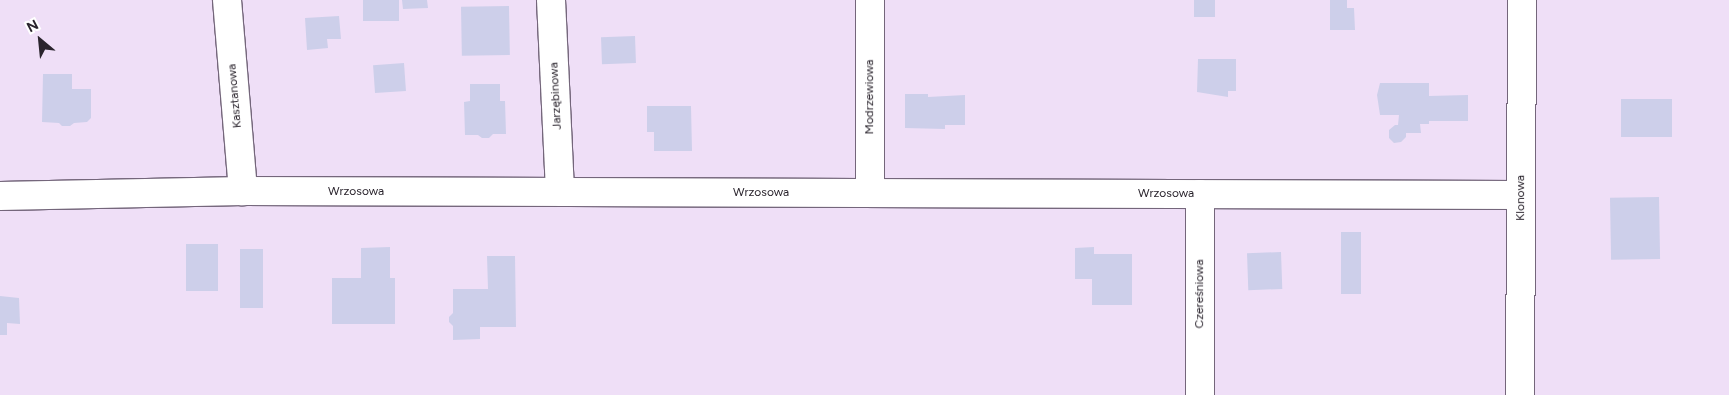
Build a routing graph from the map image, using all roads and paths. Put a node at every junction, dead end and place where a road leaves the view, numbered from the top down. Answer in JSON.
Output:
{"nodes":[{"id":1,"x":227,"y":0,"type":"edge"},
{"id":2,"x":552,"y":0,"type":"edge"},
{"id":3,"x":870,"y":0,"type":"edge"},
{"id":4,"x":1522,"y":0,"type":"edge"},
{"id":5,"x":243,"y":191,"type":"junction"},
{"id":6,"x":560,"y":192,"type":"junction"},
{"id":7,"x":870,"y":193,"type":"junction"},
{"id":8,"x":1200,"y":194,"type":"junction"},
{"id":9,"x":1521,"y":195,"type":"junction"},
{"id":10,"x":0,"y":196,"type":"edge"},
{"id":11,"x":1200,"y":395,"type":"edge"},
{"id":12,"x":1520,"y":395,"type":"edge"}],
"edges":[{"from":1,"to":5,"type":"street","name":"Kasztanowa"},
{"from":2,"to":6,"type":"street","name":"Jarzębinowa"},
{"from":3,"to":7,"type":"street","name":"Modrzewiowa"},
{"from":4,"to":9,"type":"street","name":"Klonowa"},
{"from":5,"to":6,"type":"street","name":"Wrzosowa"},
{"from":5,"to":10,"type":"street","name":"Wrzosowa"},
{"from":6,"to":7,"type":"street","name":"Wrzosowa"},
{"from":7,"to":8,"type":"street","name":"Wrzosowa"},
{"from":8,"to":9,"type":"street","name":"Wrzosowa"},
{"from":8,"to":11,"type":"street","name":"Czereśniowa"},
{"from":9,"to":12,"type":"street","name":"Klonowa"}]}
